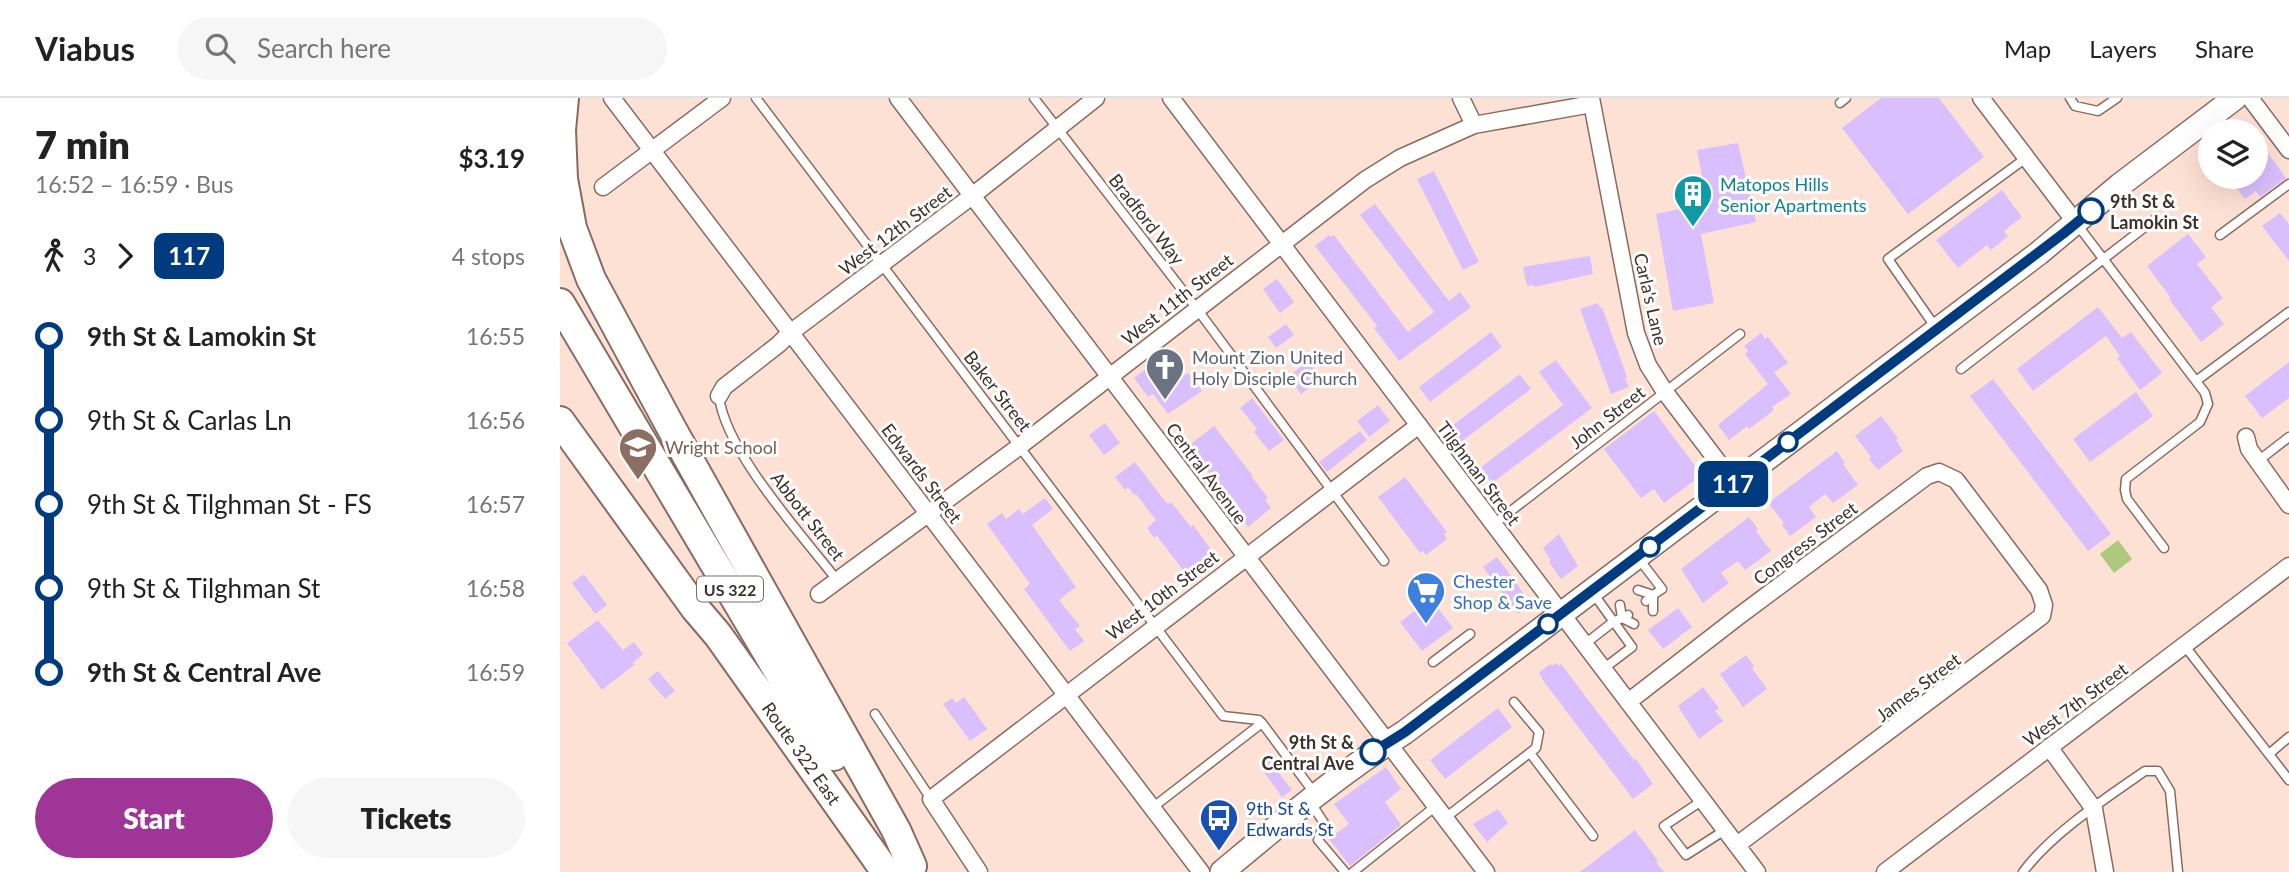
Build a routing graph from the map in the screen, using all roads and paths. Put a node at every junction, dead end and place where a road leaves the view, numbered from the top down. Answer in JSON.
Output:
{"nodes":[{"id":1,"x":564,"y":98,"type":"edge"},
{"id":2,"x":612,"y":98,"type":"edge"},
{"id":3,"x":722,"y":98,"type":"edge"},
{"id":4,"x":756,"y":98,"type":"edge"},
{"id":5,"x":898,"y":98,"type":"edge"},
{"id":6,"x":1034,"y":98,"type":"edge"},
{"id":7,"x":1096,"y":98,"type":"edge"},
{"id":8,"x":1171,"y":98,"type":"edge"},
{"id":9,"x":1461,"y":98,"type":"edge"},
{"id":10,"x":1981,"y":98,"type":"edge"},
{"id":11,"x":2070,"y":98,"type":"edge"},
{"id":12,"x":2117,"y":98,"type":"edge"},
{"id":13,"x":2235,"y":98,"type":"edge"},
{"id":14,"x":2250,"y":98,"type":"edge"},
{"id":15,"x":1591,"y":101,"type":"edge"},
{"id":16,"x":1474,"y":125,"type":"junction"},
{"id":17,"x":1056,"y":128,"type":"junction"},
{"id":18,"x":2289,"y":150,"type":"edge"},
{"id":19,"x":652,"y":151,"type":"junction"},
{"id":20,"x":2026,"y":158,"type":"junction"},
{"id":21,"x":2289,"y":184,"type":"edge"},
{"id":22,"x":603,"y":187,"type":"dead end"},
{"id":23,"x":972,"y":196,"type":"junction"},
{"id":24,"x":2154,"y":220,"type":"dead end"},
{"id":25,"x":2076,"y":223,"type":"junction"},
{"id":26,"x":2220,"y":235,"type":"dead end"},
{"id":27,"x":1280,"y":243,"type":"junction"},
{"id":28,"x":2104,"y":260,"type":"junction"},
{"id":29,"x":881,"y":265,"type":"junction"},
{"id":30,"x":560,"y":303,"type":"edge"},
{"id":31,"x":1197,"y":309,"type":"junction"},
{"id":32,"x":2289,"y":312,"type":"edge"},
{"id":33,"x":1937,"y":330,"type":"junction"},
{"id":34,"x":790,"y":332,"type":"junction"},
{"id":35,"x":1740,"y":334,"type":"dead end"},
{"id":36,"x":1961,"y":369,"type":"dead end"},
{"id":37,"x":1109,"y":376,"type":"junction"},
{"id":38,"x":2196,"y":381,"type":"junction"},
{"id":39,"x":1665,"y":392,"type":"junction"},
{"id":40,"x":719,"y":396,"type":"joint"},
{"id":41,"x":560,"y":400,"type":"edge"},
{"id":42,"x":560,"y":421,"type":"edge"},
{"id":43,"x":1419,"y":425,"type":"junction"},
{"id":44,"x":2246,"y":437,"type":"dead end"},
{"id":45,"x":2289,"y":437,"type":"edge"},
{"id":46,"x":1020,"y":446,"type":"junction"},
{"id":47,"x":2257,"y":461,"type":"junction"},
{"id":48,"x":1734,"y":484,"type":"junction"},
{"id":49,"x":1332,"y":491,"type":"junction"},
{"id":50,"x":2289,"y":505,"type":"edge"},
{"id":51,"x":928,"y":514,"type":"junction"},
{"id":52,"x":1494,"y":524,"type":"junction"},
{"id":53,"x":1998,"y":534,"type":"joint"},
{"id":54,"x":2164,"y":548,"type":"dead end"},
{"id":55,"x":1246,"y":556,"type":"junction"},
{"id":56,"x":1637,"y":557,"type":"junction"},
{"id":57,"x":1384,"y":561,"type":"dead end"},
{"id":58,"x":2289,"y":566,"type":"edge"},
{"id":59,"x":837,"y":580,"type":"junction"},
{"id":60,"x":1638,"y":590,"type":"dead end"},
{"id":61,"x":1592,"y":591,"type":"junction"},
{"id":62,"x":819,"y":594,"type":"dead end"},
{"id":63,"x":1649,"y":598,"type":"junction"},
{"id":64,"x":1620,"y":605,"type":"dead end"},
{"id":65,"x":1653,"y":611,"type":"dead end"},
{"id":66,"x":1562,"y":614,"type":"junction"},
{"id":67,"x":1625,"y":617,"type":"junction"},
{"id":68,"x":1613,"y":622,"type":"junction"},
{"id":69,"x":1634,"y":624,"type":"dead end"},
{"id":70,"x":1156,"y":625,"type":"junction"},
{"id":71,"x":1470,"y":634,"type":"dead end"},
{"id":72,"x":718,"y":635,"type":"junction"},
{"id":73,"x":1585,"y":644,"type":"junction"},
{"id":74,"x":2184,"y":645,"type":"junction"},
{"id":75,"x":1433,"y":662,"type":"dead end"},
{"id":76,"x":1603,"y":668,"type":"junction"},
{"id":77,"x":1065,"y":694,"type":"junction"},
{"id":78,"x":1514,"y":702,"type":"dead end"},
{"id":79,"x":1628,"y":702,"type":"junction"},
{"id":80,"x":875,"y":714,"type":"dead end"},
{"id":81,"x":1262,"y":723,"type":"junction"},
{"id":82,"x":2289,"y":737,"type":"edge"},
{"id":83,"x":1388,"y":743,"type":"junction"},
{"id":84,"x":2049,"y":747,"type":"junction"},
{"id":85,"x":1530,"y":753,"type":"junction"},
{"id":86,"x":2269,"y":754,"type":"junction"},
{"id":87,"x":2289,"y":780,"type":"edge"},
{"id":88,"x":1313,"y":798,"type":"junction"},
{"id":89,"x":931,"y":799,"type":"junction"},
{"id":90,"x":1703,"y":800,"type":"junction"},
{"id":91,"x":1152,"y":808,"type":"junction"},
{"id":92,"x":2094,"y":809,"type":"junction"},
{"id":93,"x":1440,"y":812,"type":"junction"},
{"id":94,"x":1725,"y":830,"type":"junction"},
{"id":95,"x":1593,"y":836,"type":"dead end"},
{"id":96,"x":1737,"y":845,"type":"junction"},
{"id":97,"x":905,"y":870,"type":"edge"},
{"id":98,"x":979,"y":872,"type":"edge"},
{"id":99,"x":1201,"y":872,"type":"edge"},
{"id":100,"x":1222,"y":872,"type":"edge"},
{"id":101,"x":1345,"y":872,"type":"edge"},
{"id":102,"x":1353,"y":872,"type":"edge"},
{"id":103,"x":1486,"y":872,"type":"edge"},
{"id":104,"x":1757,"y":872,"type":"edge"},
{"id":105,"x":1885,"y":872,"type":"edge"},
{"id":106,"x":2023,"y":872,"type":"edge"},
{"id":107,"x":2105,"y":872,"type":"edge"},
{"id":108,"x":2178,"y":872,"type":"edge"}],
"edges":[{"from":1,"to":97,"type":"highway"},
{"from":2,"to":19,"type":"street","name":"Edwards Street"},
{"from":3,"to":19,"type":"street"},
{"from":4,"to":29,"type":"lane","name":"Baker Street"},
{"from":5,"to":23,"type":"street","name":"Central Avenue"},
{"from":6,"to":17,"type":"lane","name":"Bradford Way"},
{"from":7,"to":17,"type":"street","name":"West 12th Street"},
{"from":8,"to":27,"type":"street","name":"Tilghman Street"},
{"from":9,"to":16,"type":"street"},
{"from":10,"to":20,"type":"street"},
{"from":11,"to":12,"type":"lane"},
{"from":13,"to":25,"type":"main road"},
{"from":14,"to":18,"type":"street"},
{"from":15,"to":16,"type":"street","name":"West 11th Street"},
{"from":15,"to":39,"type":"street","name":"Carla's Lane"},
{"from":16,"to":27,"type":"street","name":"West 11th Street"},
{"from":17,"to":23,"type":"street","name":"West 12th Street"},
{"from":17,"to":31,"type":"lane","name":"Bradford Way"},
{"from":19,"to":22,"type":"street"},
{"from":19,"to":34,"type":"street","name":"Edwards Street"},
{"from":20,"to":25,"type":"street"},
{"from":20,"to":33,"type":"lane"},
{"from":21,"to":26,"type":"lane"},
{"from":23,"to":29,"type":"street","name":"West 12th Street"},
{"from":23,"to":37,"type":"street","name":"Central Avenue"},
{"from":24,"to":28,"type":"lane"},
{"from":25,"to":28,"type":"lane"},
{"from":25,"to":33,"type":"main road"},
{"from":27,"to":31,"type":"street","name":"West 11th Street"},
{"from":27,"to":43,"type":"street","name":"Tilghman Street"},
{"from":28,"to":36,"type":"lane"},
{"from":28,"to":38,"type":"lane"},
{"from":29,"to":34,"type":"street","name":"West 12th Street"},
{"from":29,"to":46,"type":"lane","name":"Baker Street"},
{"from":30,"to":97,"type":"highway","number":"US 322"},
{"from":31,"to":37,"type":"street","name":"West 11th Street"},
{"from":31,"to":49,"type":"lane","name":"Bradford Way"},
{"from":32,"to":38,"type":"lane"},
{"from":33,"to":48,"type":"main road"},
{"from":34,"to":40,"type":"street","name":"West 12th Street"},
{"from":34,"to":51,"type":"street","name":"Edwards Street"},
{"from":35,"to":39,"type":"lane","name":"John Street"},
{"from":37,"to":46,"type":"street","name":"West 11th Street"},
{"from":37,"to":55,"type":"street","name":"Central Avenue"},
{"from":38,"to":54,"type":"lane"},
{"from":39,"to":48,"type":"street","name":"Carla's Lane"},
{"from":39,"to":52,"type":"lane","name":"John Street"},
{"from":40,"to":59,"type":"lane","name":"Abbott Street"},
{"from":41,"to":72,"type":"highway"},
{"from":42,"to":72,"type":"highway","number":"US 322"},
{"from":43,"to":49,"type":"street","name":"West 10th Street"},
{"from":43,"to":52,"type":"street","name":"Tilghman Street"},
{"from":44,"to":47,"type":"street"},
{"from":45,"to":47,"type":"lane"},
{"from":46,"to":51,"type":"street","name":"West 11th Street"},
{"from":46,"to":70,"type":"lane","name":"Baker Street"},
{"from":47,"to":50,"type":"street"},
{"from":48,"to":56,"type":"main road"},
{"from":49,"to":55,"type":"street","name":"West 10th Street"},
{"from":49,"to":57,"type":"lane","name":"Bradford Way"},
{"from":51,"to":59,"type":"street","name":"West 11th Street"},
{"from":51,"to":77,"type":"street","name":"Edwards Street"},
{"from":52,"to":66,"type":"street","name":"Tilghman Street"},
{"from":53,"to":79,"type":"street","name":"Congress Street"},
{"from":53,"to":96,"type":"street","name":"James Street"},
{"from":55,"to":70,"type":"street","name":"West 10th Street"},
{"from":55,"to":83,"type":"street","name":"Central Avenue"},
{"from":56,"to":61,"type":"main road"},
{"from":56,"to":63,"type":"lane"},
{"from":58,"to":74,"type":"street","name":"West 7th Street"},
{"from":59,"to":62,"type":"street","name":"West 11th Street"},
{"from":60,"to":63,"type":"lane"},
{"from":61,"to":66,"type":"main road"},
{"from":61,"to":68,"type":"lane"},
{"from":63,"to":65,"type":"lane"},
{"from":64,"to":67,"type":"lane"},
{"from":66,"to":73,"type":"street","name":"Tilghman Street"},
{"from":66,"to":83,"type":"main road"},
{"from":67,"to":68,"type":"lane"},
{"from":67,"to":69,"type":"lane"},
{"from":68,"to":73,"type":"lane"},
{"from":68,"to":76,"type":"lane"},
{"from":70,"to":77,"type":"street","name":"West 10th Street"},
{"from":70,"to":81,"type":"lane","name":"Baker Street"},
{"from":71,"to":75,"type":"lane"},
{"from":72,"to":97,"type":"highway","name":"Route 322 East","number":"US 322"},
{"from":73,"to":76,"type":"street","name":"Tilghman Street"},
{"from":74,"to":84,"type":"street","name":"West 7th Street"},
{"from":74,"to":86,"type":"lane"},
{"from":76,"to":79,"type":"street","name":"Tilghman Street"},
{"from":77,"to":89,"type":"street","name":"West 10th Street"},
{"from":77,"to":91,"type":"street","name":"Edwards Street"},
{"from":78,"to":85,"type":"lane"},
{"from":79,"to":90,"type":"street","name":"Tilghman Street"},
{"from":80,"to":89,"type":"lane"},
{"from":81,"to":88,"type":"lane"},
{"from":81,"to":91,"type":"lane"},
{"from":82,"to":86,"type":"lane"},
{"from":83,"to":88,"type":"main road"},
{"from":83,"to":93,"type":"street","name":"Central Avenue"},
{"from":84,"to":92,"type":"street"},
{"from":84,"to":105,"type":"street","name":"West 7th Street"},
{"from":85,"to":93,"type":"lane"},
{"from":85,"to":95,"type":"lane"},
{"from":86,"to":87,"type":"lane"},
{"from":88,"to":100,"type":"main road"},
{"from":88,"to":101,"type":"lane"},
{"from":89,"to":98,"type":"street"},
{"from":90,"to":94,"type":"street","name":"Tilghman Street"},
{"from":90,"to":94,"type":"lane"},
{"from":91,"to":99,"type":"street","name":"Edwards Street"},
{"from":92,"to":106,"type":"lane"},
{"from":92,"to":107,"type":"street"},
{"from":92,"to":108,"type":"lane"},
{"from":93,"to":102,"type":"lane"},
{"from":93,"to":103,"type":"street","name":"Central Avenue"},
{"from":94,"to":96,"type":"street","name":"Tilghman Street"},
{"from":96,"to":104,"type":"street","name":"Tilghman Street"}]}
